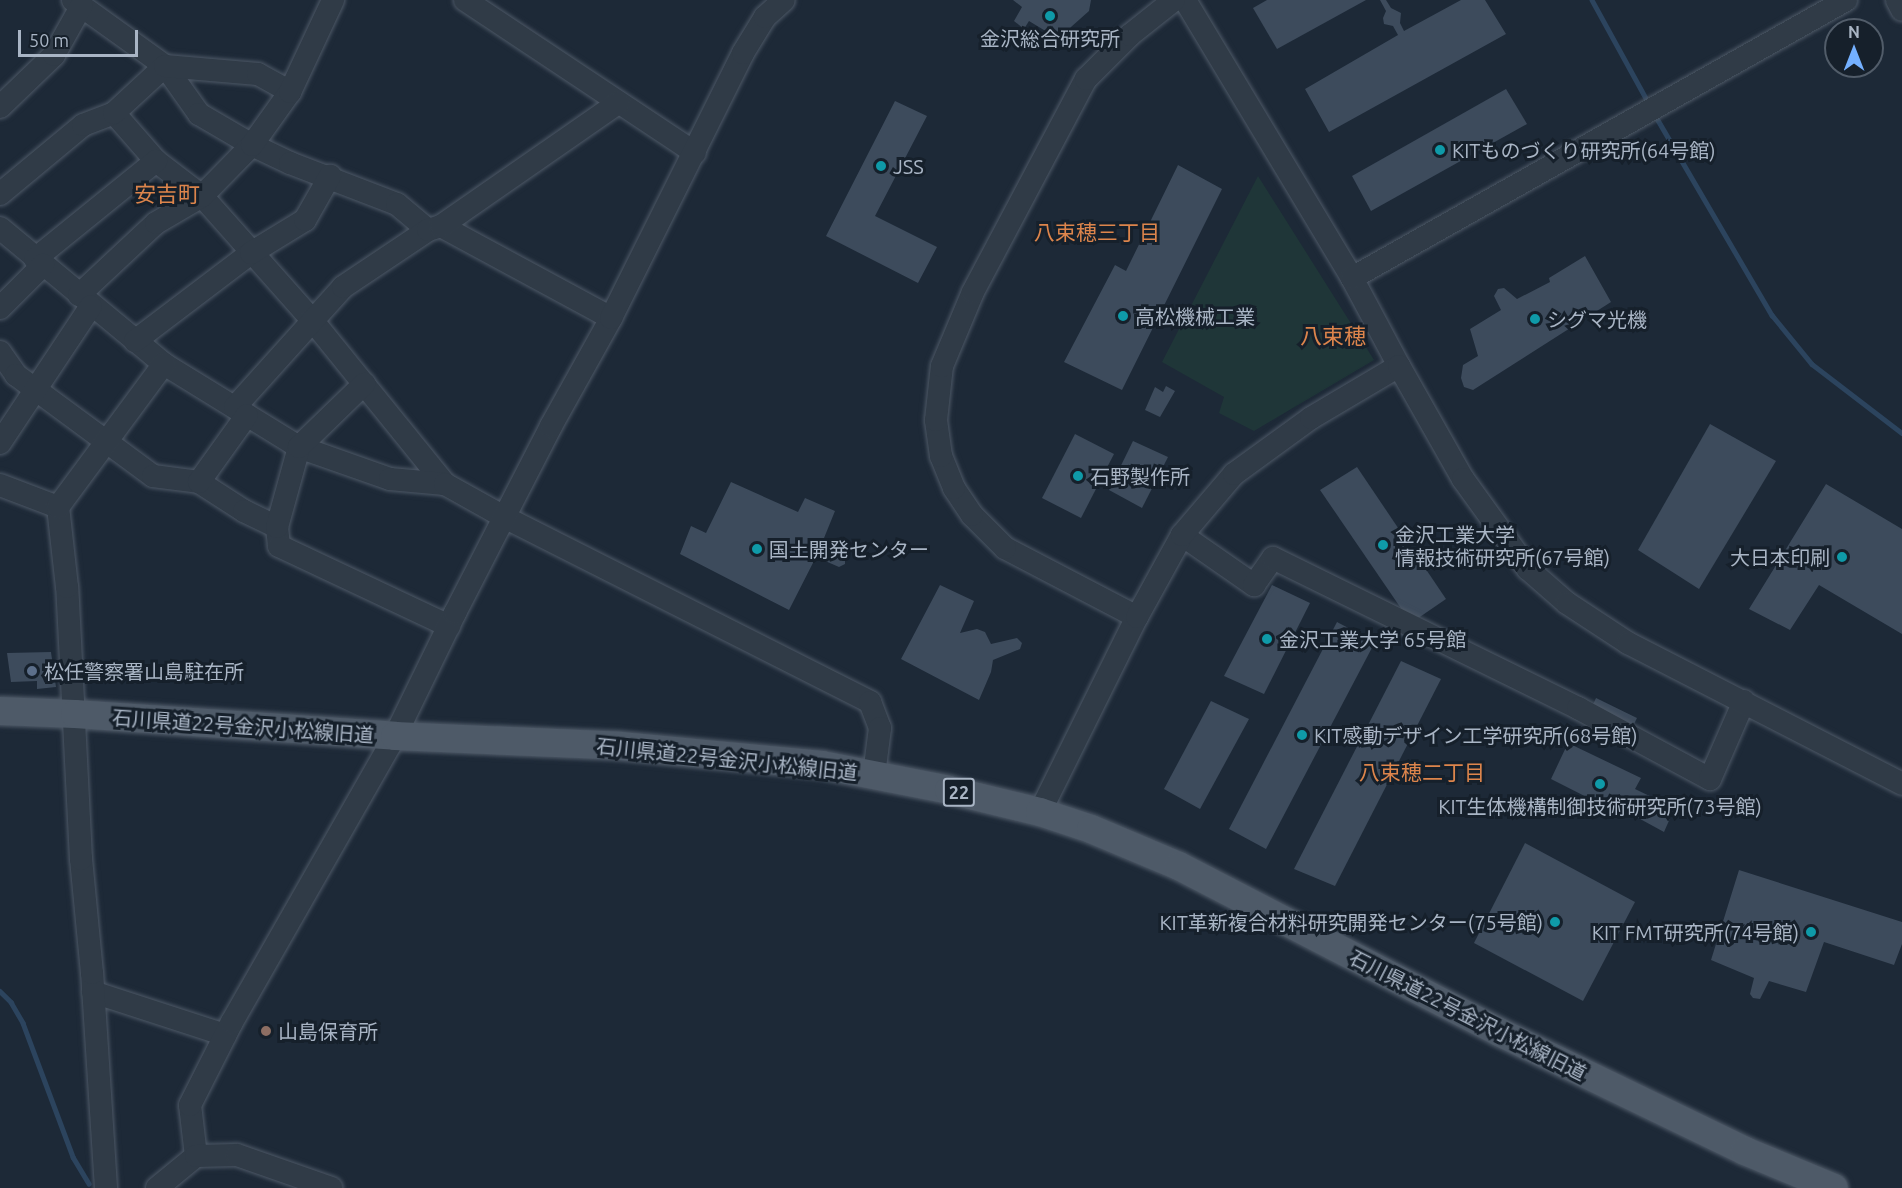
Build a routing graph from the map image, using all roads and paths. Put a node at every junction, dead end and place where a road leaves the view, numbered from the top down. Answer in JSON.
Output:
{"nodes":[{"id":1,"x":332,"y":0,"type":"edge"},
{"id":2,"x":465,"y":0,"type":"edge"},
{"id":3,"x":784,"y":0,"type":"edge"},
{"id":4,"x":1174,"y":0,"type":"edge"},
{"id":5,"x":1185,"y":0,"type":"edge"},
{"id":6,"x":1846,"y":0,"type":"edge"},
{"id":7,"x":1896,"y":0,"type":"edge"},
{"id":8,"x":86,"y":4,"type":"edge"},
{"id":9,"x":1902,"y":10,"type":"edge"},
{"id":10,"x":165,"y":66,"type":"junction"},
{"id":11,"x":290,"y":92,"type":"junction"},
{"id":12,"x":618,"y":103,"type":"junction"},
{"id":13,"x":0,"y":107,"type":"edge"},
{"id":14,"x":114,"y":113,"type":"junction"},
{"id":15,"x":252,"y":145,"type":"junction"},
{"id":16,"x":695,"y":153,"type":"junction"},
{"id":17,"x":156,"y":162,"type":"junction"},
{"id":18,"x":330,"y":176,"type":"junction"},
{"id":19,"x":0,"y":194,"type":"edge"},
{"id":20,"x":202,"y":196,"type":"junction"},
{"id":21,"x":0,"y":228,"type":"edge"},
{"id":22,"x":434,"y":228,"type":"junction"},
{"id":23,"x":251,"y":253,"type":"junction"},
{"id":24,"x":39,"y":262,"type":"junction"},
{"id":25,"x":1352,"y":278,"type":"junction"},
{"id":26,"x":85,"y":300,"type":"junction"},
{"id":27,"x":0,"y":308,"type":"edge"},
{"id":28,"x":611,"y":318,"type":"junction"},
{"id":29,"x":312,"y":320,"type":"junction"},
{"id":30,"x":135,"y":341,"type":"junction"},
{"id":31,"x":0,"y":352,"type":"edge"},
{"id":32,"x":164,"y":364,"type":"junction"},
{"id":33,"x":1399,"y":366,"type":"junction"},
{"id":34,"x":364,"y":384,"type":"junction"},
{"id":35,"x":36,"y":388,"type":"junction"},
{"id":36,"x":241,"y":411,"type":"junction"},
{"id":37,"x":0,"y":443,"type":"edge"},
{"id":38,"x":107,"y":443,"type":"junction"},
{"id":39,"x":298,"y":447,"type":"junction"},
{"id":40,"x":199,"y":482,"type":"junction"},
{"id":41,"x":445,"y":484,"type":"junction"},
{"id":42,"x":0,"y":485,"type":"edge"},
{"id":43,"x":57,"y":507,"type":"junction"},
{"id":44,"x":506,"y":518,"type":"junction"},
{"id":45,"x":278,"y":527,"type":"junction"},
{"id":46,"x":1182,"y":535,"type":"junction"},
{"id":47,"x":1137,"y":617,"type":"junction"},
{"id":48,"x":449,"y":626,"type":"junction"},
{"id":49,"x":1744,"y":701,"type":"junction"},
{"id":50,"x":0,"y":711,"type":"edge"},
{"id":51,"x":75,"y":714,"type":"junction"},
{"id":52,"x":395,"y":736,"type":"junction"},
{"id":53,"x":874,"y":775,"type":"junction"},
{"id":54,"x":1902,"y":784,"type":"edge"},
{"id":55,"x":1040,"y":812,"type":"junction"},
{"id":56,"x":93,"y":992,"type":"junction"},
{"id":57,"x":225,"y":1035,"type":"junction"},
{"id":58,"x":196,"y":1156,"type":"junction"},
{"id":59,"x":106,"y":1188,"type":"edge"},
{"id":60,"x":157,"y":1188,"type":"edge"},
{"id":61,"x":331,"y":1188,"type":"edge"},
{"id":62,"x":1834,"y":1188,"type":"edge"}],
"edges":[{"from":1,"to":11,"type":"street"},
{"from":2,"to":12,"type":"street"},
{"from":3,"to":16,"type":"street"},
{"from":4,"to":47,"type":"street"},
{"from":5,"to":25,"type":"street"},
{"from":6,"to":25,"type":"street"},
{"from":7,"to":9,"type":"street"},
{"from":8,"to":10,"type":"street"},
{"from":8,"to":13,"type":"street"},
{"from":10,"to":11,"type":"street"},
{"from":10,"to":14,"type":"street"},
{"from":10,"to":15,"type":"street"},
{"from":11,"to":15,"type":"street"},
{"from":12,"to":16,"type":"street"},
{"from":12,"to":22,"type":"street"},
{"from":14,"to":17,"type":"street"},
{"from":14,"to":19,"type":"street"},
{"from":15,"to":18,"type":"street"},
{"from":15,"to":20,"type":"street"},
{"from":16,"to":28,"type":"street"},
{"from":17,"to":20,"type":"street"},
{"from":17,"to":24,"type":"street"},
{"from":18,"to":22,"type":"street"},
{"from":18,"to":23,"type":"street"},
{"from":20,"to":23,"type":"street"},
{"from":20,"to":26,"type":"street"},
{"from":21,"to":24,"type":"street"},
{"from":22,"to":28,"type":"street"},
{"from":22,"to":29,"type":"street"},
{"from":23,"to":29,"type":"street"},
{"from":23,"to":30,"type":"street"},
{"from":24,"to":26,"type":"street"},
{"from":24,"to":27,"type":"street"},
{"from":25,"to":33,"type":"street"},
{"from":26,"to":30,"type":"street"},
{"from":26,"to":35,"type":"street"},
{"from":28,"to":44,"type":"street"},
{"from":29,"to":34,"type":"street"},
{"from":29,"to":36,"type":"street"},
{"from":30,"to":32,"type":"street"},
{"from":31,"to":35,"type":"street"},
{"from":32,"to":36,"type":"street"},
{"from":32,"to":38,"type":"street"},
{"from":33,"to":46,"type":"street"},
{"from":33,"to":49,"type":"street"},
{"from":34,"to":39,"type":"street"},
{"from":34,"to":41,"type":"street"},
{"from":35,"to":37,"type":"street"},
{"from":35,"to":38,"type":"street"},
{"from":36,"to":39,"type":"street"},
{"from":36,"to":40,"type":"street"},
{"from":38,"to":40,"type":"street"},
{"from":38,"to":43,"type":"street"},
{"from":39,"to":41,"type":"street"},
{"from":39,"to":45,"type":"street"},
{"from":40,"to":45,"type":"street"},
{"from":41,"to":44,"type":"street"},
{"from":42,"to":43,"type":"street"},
{"from":43,"to":51,"type":"street"},
{"from":44,"to":48,"type":"street"},
{"from":44,"to":53,"type":"street"},
{"from":45,"to":48,"type":"street"},
{"from":46,"to":47,"type":"street"},
{"from":46,"to":49,"type":"street"},
{"from":47,"to":55,"type":"street"},
{"from":48,"to":52,"type":"street"},
{"from":49,"to":54,"type":"street"},
{"from":50,"to":51,"type":"main road","name":"石川県道22号金沢小松線旧道","number":"22"},
{"from":51,"to":52,"type":"main road","name":"石川県道22号金沢小松線旧道","number":"22"},
{"from":51,"to":56,"type":"street"},
{"from":52,"to":53,"type":"main road","name":"石川県道22号金沢小松線旧道","number":"22"},
{"from":52,"to":57,"type":"street"},
{"from":53,"to":55,"type":"main road","name":"石川県道22号金沢小松線旧道","number":"22"},
{"from":55,"to":62,"type":"main road","name":"石川県道22号金沢小松線旧道","number":"22"},
{"from":56,"to":57,"type":"street"},
{"from":56,"to":59,"type":"street"},
{"from":57,"to":58,"type":"street"},
{"from":58,"to":60,"type":"street"},
{"from":58,"to":61,"type":"street"}]}
